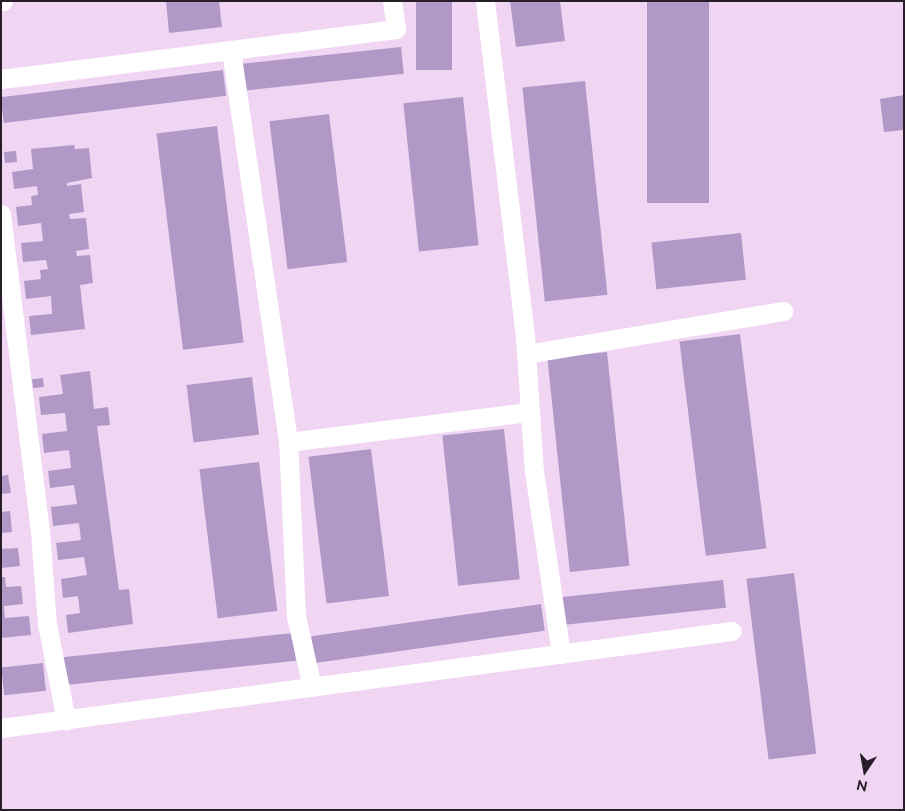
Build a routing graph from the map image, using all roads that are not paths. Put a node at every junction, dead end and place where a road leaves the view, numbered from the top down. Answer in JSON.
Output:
{"nodes":[{"id":1,"x":392,"y":1,"type":"edge"},
{"id":2,"x":485,"y":1,"type":"edge"},
{"id":3,"x":231,"y":50,"type":"junction"},
{"id":4,"x":1,"y":79,"type":"edge"},
{"id":5,"x":1,"y":214,"type":"edge"},
{"id":6,"x":783,"y":311,"type":"dead end"},
{"id":7,"x":526,"y":354,"type":"junction"},
{"id":8,"x":530,"y":412,"type":"junction"},
{"id":9,"x":288,"y":442,"type":"junction"},
{"id":10,"x":732,"y":632,"type":"dead end"},
{"id":11,"x":562,"y":654,"type":"junction"},
{"id":12,"x":312,"y":687,"type":"junction"},
{"id":13,"x":66,"y":720,"type":"junction"},
{"id":14,"x":1,"y":728,"type":"edge"}],
"edges":[{"from":1,"to":3,"type":"lane"},
{"from":2,"to":7,"type":"lane"},
{"from":3,"to":4,"type":"lane"},
{"from":3,"to":9,"type":"lane"},
{"from":5,"to":13,"type":"lane"},
{"from":6,"to":7,"type":"lane"},
{"from":7,"to":8,"type":"lane"},
{"from":8,"to":9,"type":"lane"},
{"from":8,"to":11,"type":"lane"},
{"from":9,"to":12,"type":"lane"},
{"from":10,"to":11,"type":"lane"},
{"from":11,"to":12,"type":"lane"},
{"from":12,"to":13,"type":"lane"},
{"from":13,"to":14,"type":"lane"}]}
